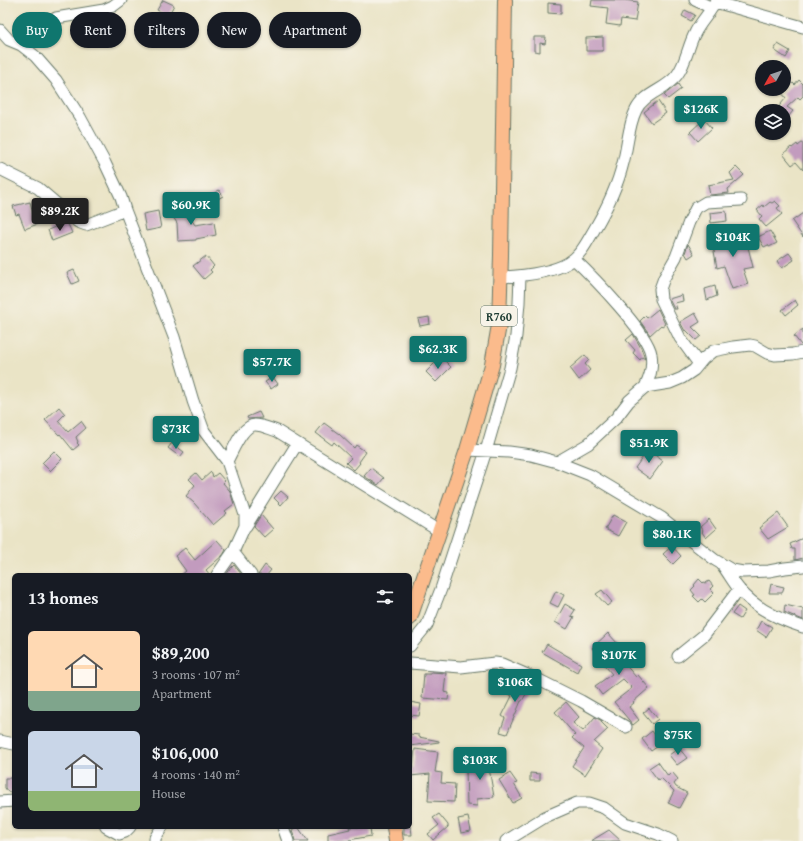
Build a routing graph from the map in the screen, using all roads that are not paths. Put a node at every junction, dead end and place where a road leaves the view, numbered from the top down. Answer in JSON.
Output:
{"nodes":[{"id":1,"x":121,"y":0,"type":"edge"},
{"id":2,"x":505,"y":0,"type":"edge"},
{"id":3,"x":695,"y":0,"type":"edge"},
{"id":4,"x":714,"y":3,"type":"edge"},
{"id":5,"x":62,"y":17,"type":"edge"},
{"id":6,"x":803,"y":28,"type":"edge"},
{"id":7,"x":0,"y":30,"type":"edge"},
{"id":8,"x":12,"y":41,"type":"edge"},
{"id":9,"x":26,"y":48,"type":"edge"},
{"id":10,"x":0,"y":169,"type":"edge"},
{"id":11,"x":740,"y":200,"type":"dead end"},
{"id":12,"x":125,"y":210,"type":"junction"},
{"id":13,"x":574,"y":259,"type":"junction"},
{"id":14,"x":520,"y":276,"type":"junction"},
{"id":15,"x":501,"y":277,"type":"junction"},
{"id":16,"x":802,"y":355,"type":"edge"},
{"id":17,"x":699,"y":364,"type":"junction"},
{"id":18,"x":645,"y":386,"type":"junction"},
{"id":19,"x":297,"y":444,"type":"junction"},
{"id":20,"x":467,"y":450,"type":"junction"},
{"id":21,"x":486,"y":451,"type":"junction"},
{"id":22,"x":227,"y":461,"type":"junction"},
{"id":23,"x":557,"y":462,"type":"junction"},
{"id":24,"x":245,"y":526,"type":"junction"},
{"id":25,"x":439,"y":531,"type":"junction"},
{"id":26,"x":233,"y":552,"type":"junction"},
{"id":27,"x":723,"y":566,"type":"junction"},
{"id":28,"x":803,"y":566,"type":"edge"},
{"id":29,"x":218,"y":573,"type":"edge"},
{"id":30,"x":250,"y":573,"type":"edge"},
{"id":31,"x":739,"y":589,"type":"junction"},
{"id":32,"x":412,"y":612,"type":"edge"},
{"id":33,"x":803,"y":627,"type":"edge"},
{"id":34,"x":412,"y":644,"type":"edge"},
{"id":35,"x":678,"y":656,"type":"dead end"},
{"id":36,"x":412,"y":663,"type":"edge"},
{"id":37,"x":626,"y":726,"type":"dead end"},
{"id":38,"x":0,"y":741,"type":"edge"},
{"id":39,"x":12,"y":744,"type":"edge"},
{"id":40,"x":12,"y":801,"type":"edge"},
{"id":41,"x":0,"y":802,"type":"edge"},
{"id":42,"x":110,"y":829,"type":"edge"},
{"id":43,"x":128,"y":829,"type":"edge"},
{"id":44,"x":161,"y":829,"type":"edge"},
{"id":45,"x":284,"y":829,"type":"edge"},
{"id":46,"x":394,"y":829,"type":"edge"},
{"id":47,"x":155,"y":841,"type":"edge"},
{"id":48,"x":288,"y":841,"type":"edge"},
{"id":49,"x":396,"y":841,"type":"edge"},
{"id":50,"x":506,"y":841,"type":"edge"},
{"id":51,"x":672,"y":841,"type":"edge"}],
"edges":[{"from":1,"to":5,"type":"street"},
{"from":2,"to":15,"type":"main road","number":"R760"},
{"from":3,"to":4,"type":"street"},
{"from":4,"to":6,"type":"street"},
{"from":4,"to":13,"type":"street"},
{"from":7,"to":8,"type":"street"},
{"from":9,"to":12,"type":"street"},
{"from":10,"to":12,"type":"street"},
{"from":11,"to":17,"type":"street"},
{"from":12,"to":22,"type":"street"},
{"from":13,"to":14,"type":"street"},
{"from":13,"to":18,"type":"street"},
{"from":14,"to":15,"type":"street"},
{"from":14,"to":21,"type":"street"},
{"from":15,"to":20,"type":"main road","number":"R760"},
{"from":16,"to":17,"type":"street"},
{"from":17,"to":18,"type":"street"},
{"from":18,"to":23,"type":"street"},
{"from":19,"to":22,"type":"street"},
{"from":19,"to":24,"type":"street"},
{"from":19,"to":25,"type":"street"},
{"from":20,"to":21,"type":"street"},
{"from":20,"to":25,"type":"main road","number":"R760"},
{"from":21,"to":23,"type":"street"},
{"from":21,"to":34,"type":"street"},
{"from":22,"to":24,"type":"street"},
{"from":23,"to":27,"type":"street"},
{"from":24,"to":26,"type":"street"},
{"from":25,"to":32,"type":"main road","number":"R760"},
{"from":26,"to":29,"type":"street"},
{"from":26,"to":30,"type":"street"},
{"from":27,"to":28,"type":"street"},
{"from":27,"to":31,"type":"street"},
{"from":31,"to":33,"type":"street"},
{"from":31,"to":35,"type":"street"},
{"from":36,"to":37,"type":"street"},
{"from":38,"to":39,"type":"street"},
{"from":40,"to":41,"type":"street"},
{"from":42,"to":43,"type":"street"},
{"from":44,"to":47,"type":"street"},
{"from":45,"to":48,"type":"street"},
{"from":46,"to":49,"type":"main road"},
{"from":50,"to":51,"type":"street"}]}
